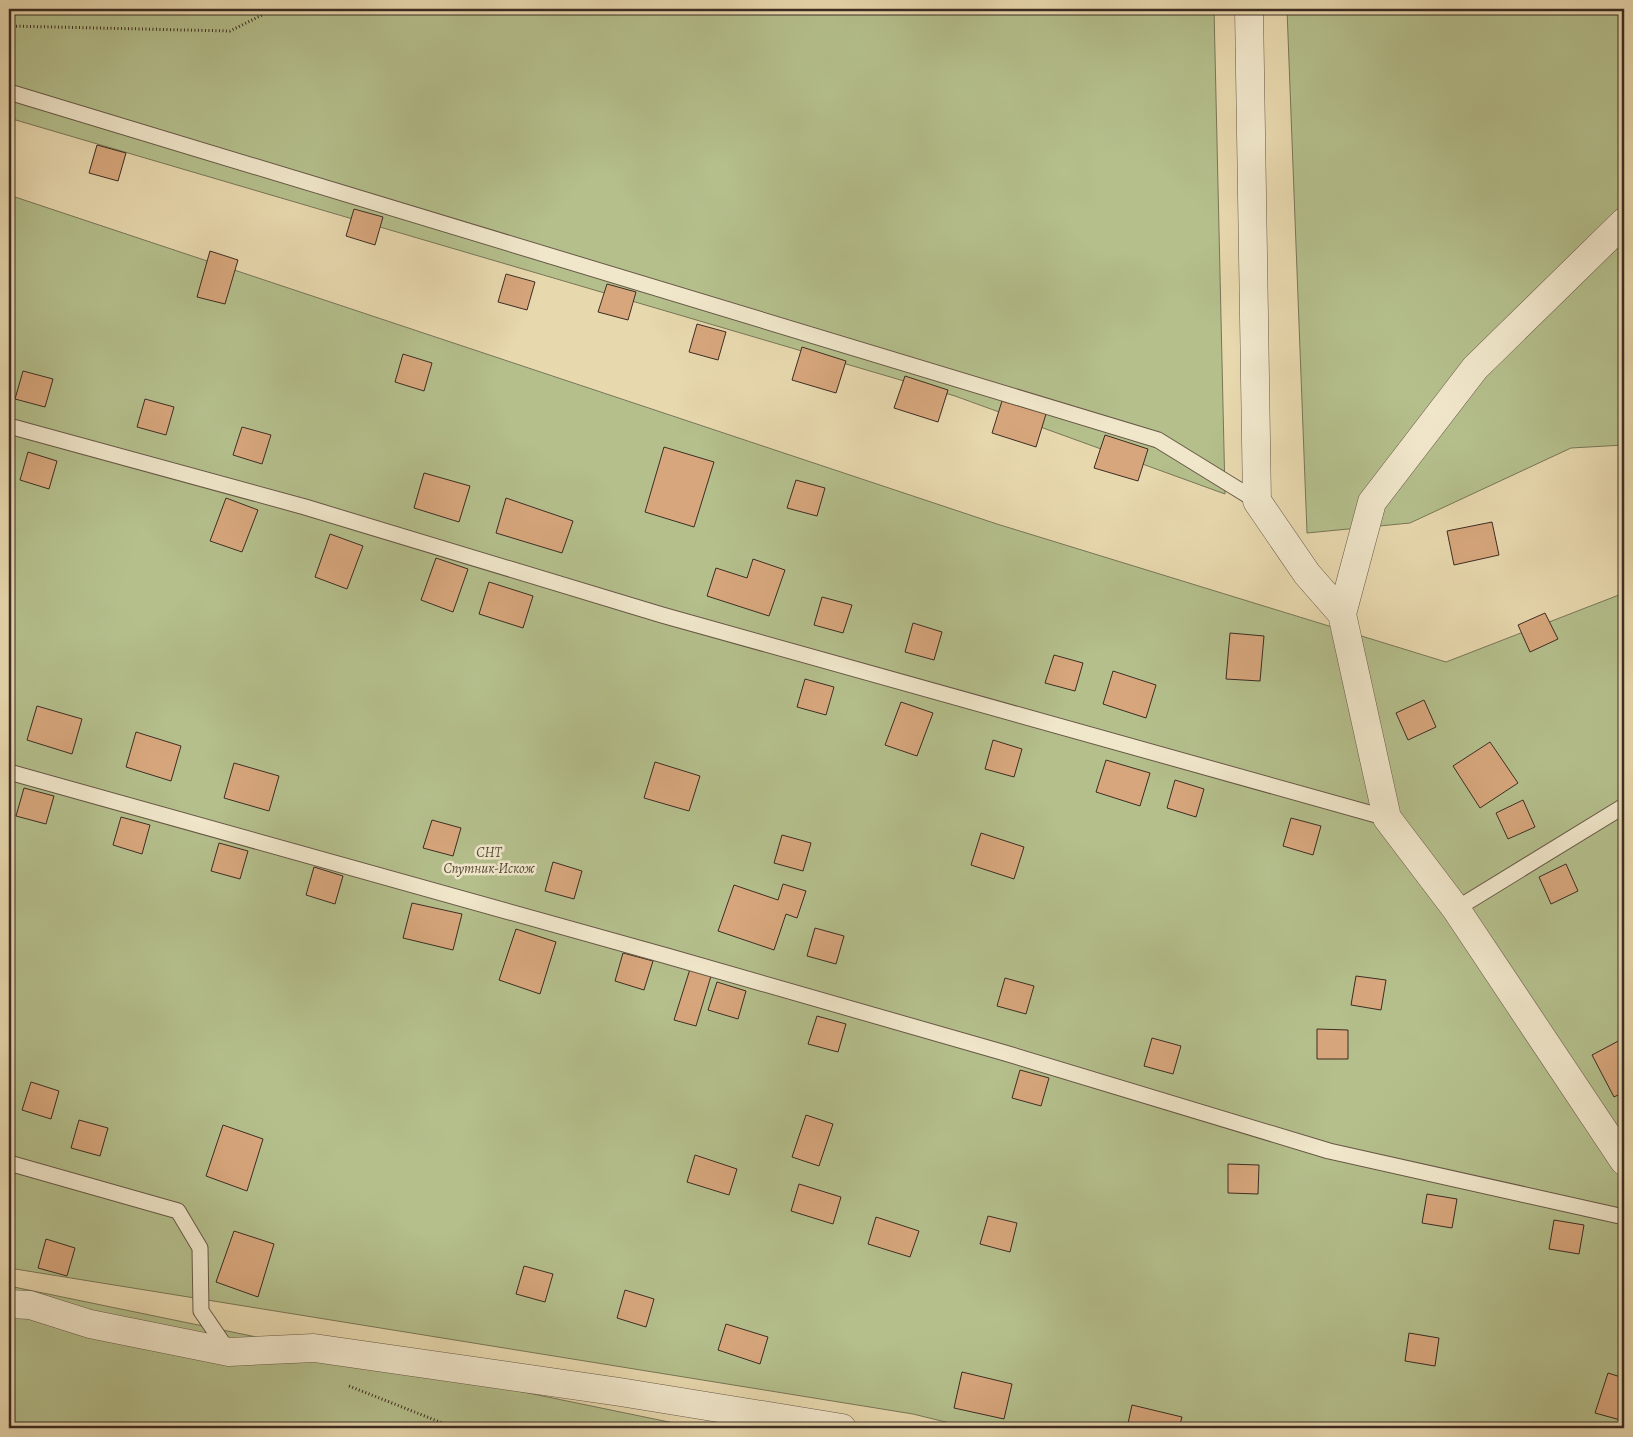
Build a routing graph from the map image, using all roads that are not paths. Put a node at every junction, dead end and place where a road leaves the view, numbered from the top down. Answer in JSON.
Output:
{"nodes":[{"id":1,"x":1249,"y":9,"type":"edge"},
{"id":2,"x":9,"y":92,"type":"edge"},
{"id":3,"x":1624,"y":222,"type":"edge"},
{"id":4,"x":9,"y":426,"type":"edge"},
{"id":5,"x":1258,"y":501,"type":"junction"},
{"id":6,"x":1342,"y":614,"type":"junction"},
{"id":7,"x":9,"y":772,"type":"edge"},
{"id":8,"x":1624,"y":806,"type":"edge"},
{"id":9,"x":1387,"y":818,"type":"junction"},
{"id":10,"x":1456,"y":909,"type":"junction"},
{"id":11,"x":1624,"y":1161,"type":"edge"},
{"id":12,"x":9,"y":1163,"type":"edge"},
{"id":13,"x":1624,"y":1217,"type":"edge"},
{"id":14,"x":9,"y":1304,"type":"edge"},
{"id":15,"x":229,"y":1352,"type":"junction"},
{"id":16,"x":842,"y":1428,"type":"edge"}],
"edges":[{"from":1,"to":5,"type":"street"},
{"from":2,"to":5,"type":"lane"},
{"from":3,"to":6,"type":"street"},
{"from":4,"to":9,"type":"lane"},
{"from":5,"to":6,"type":"street"},
{"from":6,"to":9,"type":"street"},
{"from":7,"to":13,"type":"lane"},
{"from":8,"to":10,"type":"lane"},
{"from":9,"to":10,"type":"street"},
{"from":10,"to":11,"type":"street"},
{"from":12,"to":15,"type":"lane"},
{"from":14,"to":15,"type":"street"},
{"from":15,"to":16,"type":"street"}]}
